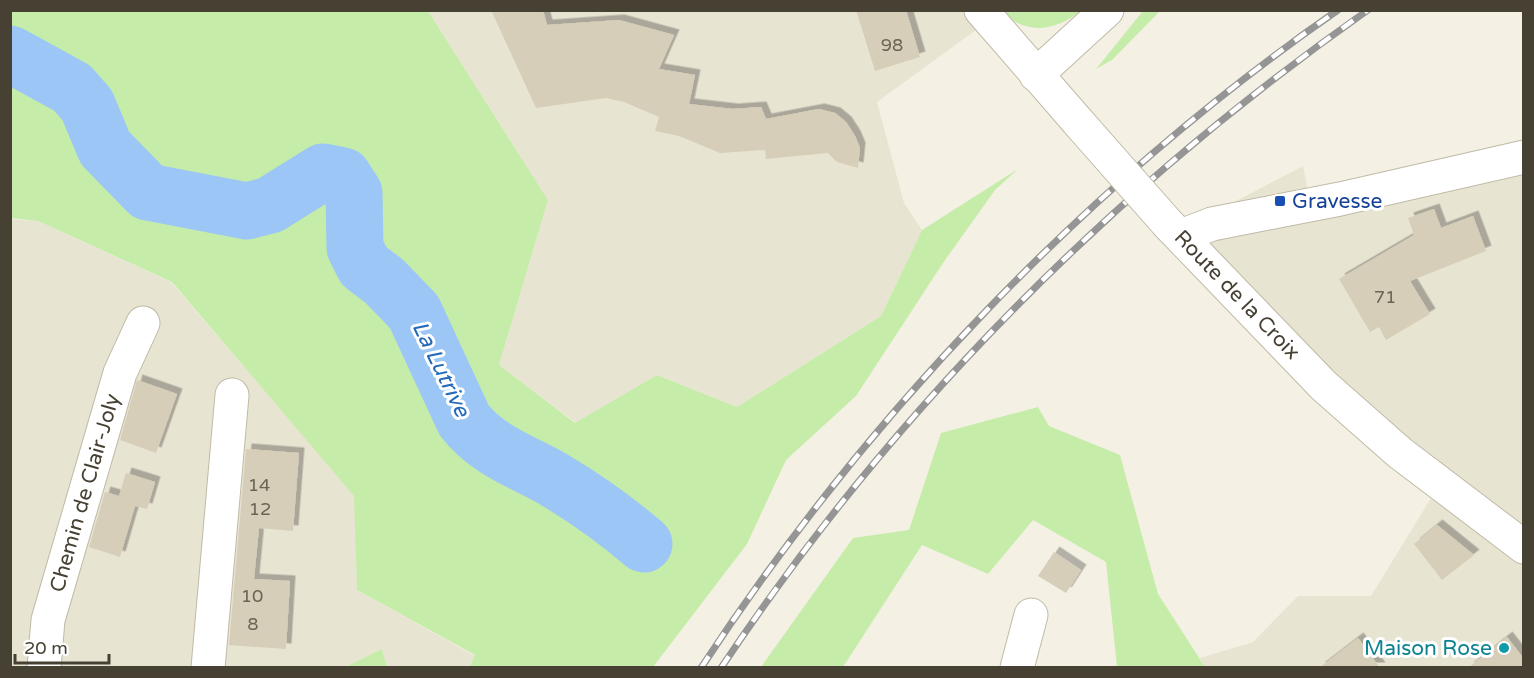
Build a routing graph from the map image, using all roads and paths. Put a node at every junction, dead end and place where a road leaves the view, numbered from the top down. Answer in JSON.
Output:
{"nodes":[{"id":1,"x":981,"y":10,"type":"edge"},
{"id":2,"x":1107,"y":10,"type":"edge"},
{"id":3,"x":1036,"y":75,"type":"junction"},
{"id":4,"x":1524,"y":157,"type":"edge"},
{"id":5,"x":1174,"y":230,"type":"junction"},
{"id":6,"x":143,"y":323,"type":"dead end"},
{"id":7,"x":232,"y":395,"type":"dead end"},
{"id":8,"x":1524,"y":547,"type":"edge"},
{"id":9,"x":1031,"y":615,"type":"dead end"},
{"id":10,"x":44,"y":668,"type":"edge"},
{"id":11,"x":208,"y":668,"type":"edge"},
{"id":12,"x":1017,"y":668,"type":"edge"}],
"edges":[{"from":1,"to":3,"type":"street","name":"Route de la Croix"},
{"from":2,"to":3,"type":"street"},
{"from":3,"to":5,"type":"street","name":"Route de la Croix","bridge":true},
{"from":4,"to":5,"type":"street"},
{"from":5,"to":8,"type":"street","name":"Route de la Croix"},
{"from":6,"to":10,"type":"street","name":"Chemin de Clair-Joly"},
{"from":7,"to":11,"type":"street"},
{"from":9,"to":12,"type":"street"}]}
